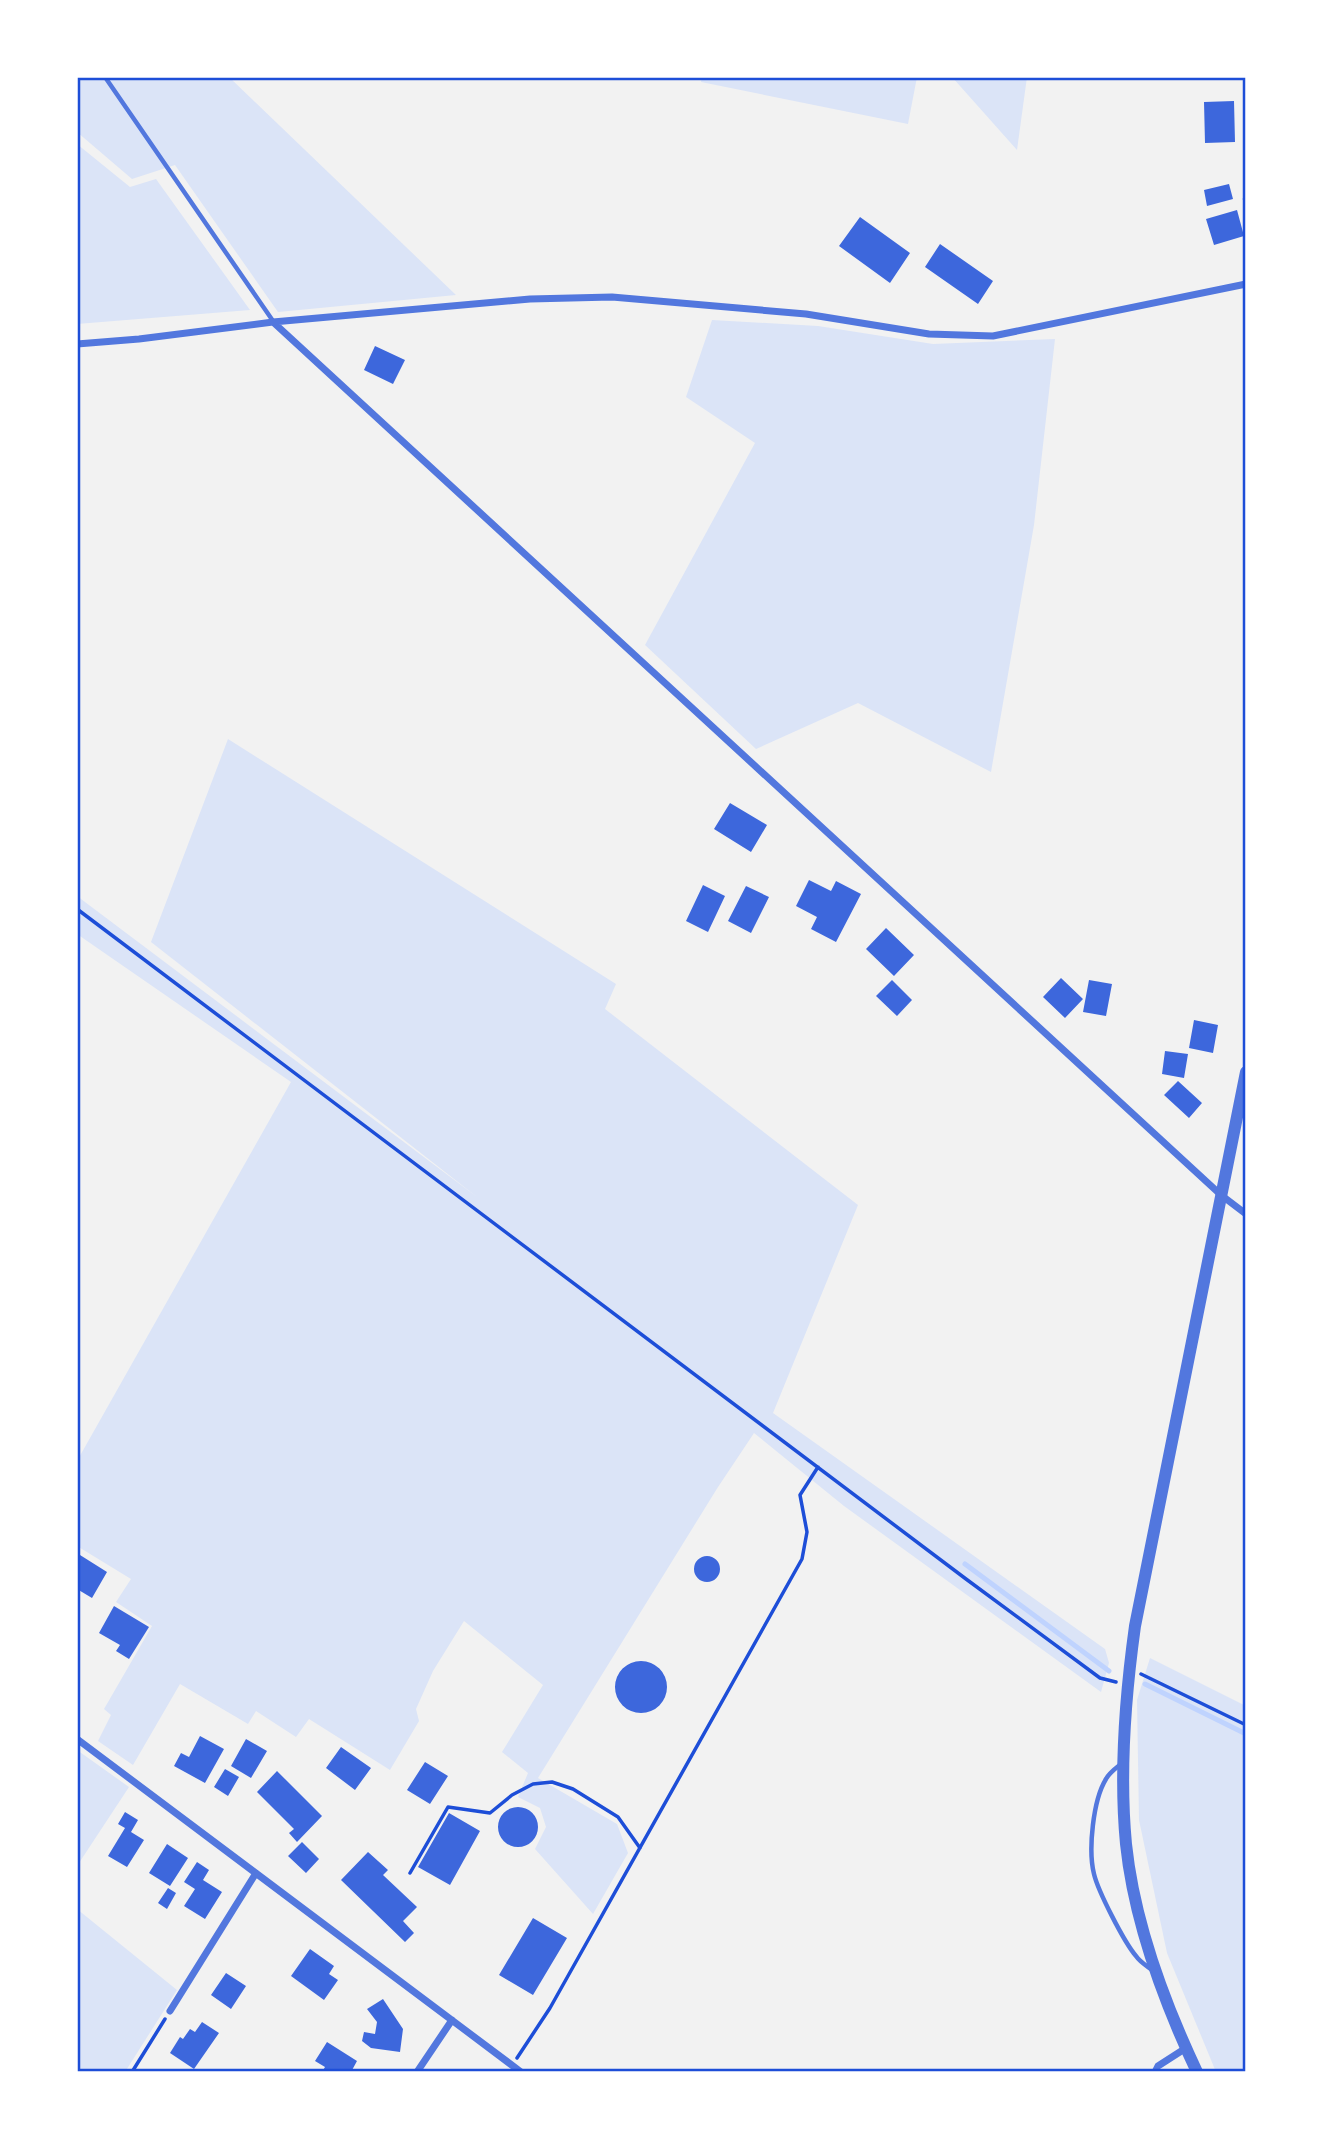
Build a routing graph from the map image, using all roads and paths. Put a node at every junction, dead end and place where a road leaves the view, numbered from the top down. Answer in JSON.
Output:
{"nodes":[{"id":1,"x":105,"y":77,"type":"edge"},
{"id":2,"x":1246,"y":284,"type":"edge"},
{"id":3,"x":273,"y":322,"type":"junction"},
{"id":4,"x":77,"y":344,"type":"edge"},
{"id":5,"x":77,"y":909,"type":"edge"},
{"id":6,"x":1246,"y":1072,"type":"edge"},
{"id":7,"x":1221,"y":1195,"type":"junction"},
{"id":8,"x":1246,"y":1214,"type":"edge"},
{"id":9,"x":818,"y":1467,"type":"junction"},
{"id":10,"x":1129,"y":1668,"type":"junction"},
{"id":11,"x":1127,"y":1685,"type":"junction"},
{"id":12,"x":1246,"y":1725,"type":"edge"},
{"id":13,"x":77,"y":1739,"type":"edge"},
{"id":14,"x":1124,"y":1760,"type":"junction"},
{"id":15,"x":640,"y":1848,"type":"junction"},
{"id":16,"x":257,"y":1873,"type":"junction"},
{"id":17,"x":410,"y":1873,"type":"dead end"},
{"id":18,"x":1157,"y":1974,"type":"junction"},
{"id":19,"x":170,"y":2011,"type":"joint"},
{"id":20,"x":452,"y":2020,"type":"junction"},
{"id":21,"x":1186,"y":2048,"type":"junction"},
{"id":22,"x":512,"y":2065,"type":"junction"},
{"id":23,"x":132,"y":2072,"type":"edge"},
{"id":24,"x":417,"y":2072,"type":"edge"},
{"id":25,"x":521,"y":2072,"type":"edge"},
{"id":26,"x":1155,"y":2072,"type":"edge"},
{"id":27,"x":1197,"y":2072,"type":"edge"}],
"edges":[{"from":1,"to":3,"type":"lane"},
{"from":2,"to":3,"type":"street"},
{"from":3,"to":4,"type":"street"},
{"from":3,"to":7,"type":"street"},
{"from":5,"to":9,"type":"path"},
{"from":6,"to":7,"type":"street"},
{"from":7,"to":8,"type":"street"},
{"from":7,"to":10,"type":"street"},
{"from":9,"to":11,"type":"path"},
{"from":9,"to":15,"type":"path"},
{"from":10,"to":11,"type":"street"},
{"from":10,"to":12,"type":"path"},
{"from":11,"to":14,"type":"street"},
{"from":13,"to":16,"type":"street"},
{"from":14,"to":18,"type":"street"},
{"from":14,"to":18,"type":"lane"},
{"from":15,"to":17,"type":"path"},
{"from":15,"to":22,"type":"path"},
{"from":16,"to":19,"type":"street"},
{"from":16,"to":20,"type":"street"},
{"from":18,"to":21,"type":"street"},
{"from":19,"to":23,"type":"path"},
{"from":20,"to":22,"type":"street"},
{"from":20,"to":24,"type":"street"},
{"from":21,"to":26,"type":"street"},
{"from":21,"to":27,"type":"street"},
{"from":22,"to":25,"type":"street"}]}
